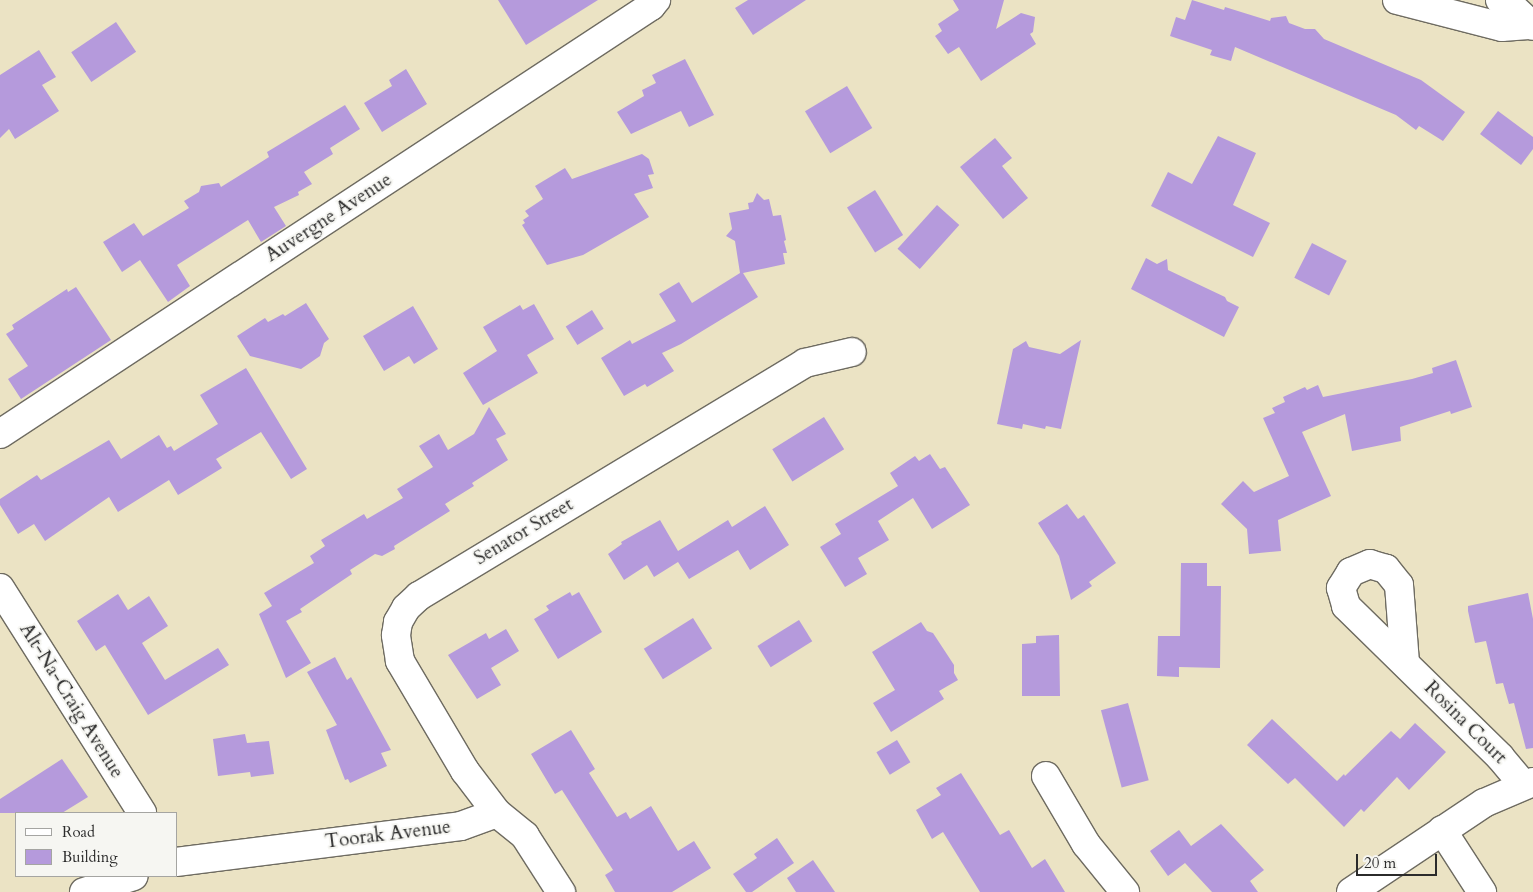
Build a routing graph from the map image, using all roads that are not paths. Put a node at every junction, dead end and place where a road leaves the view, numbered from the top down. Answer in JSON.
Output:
{"nodes":[{"id":1,"x":656,"y":0,"type":"edge"},
{"id":2,"x":1397,"y":0,"type":"edge"},
{"id":3,"x":1500,"y":0,"type":"edge"},
{"id":4,"x":1533,"y":25,"type":"edge"},
{"id":5,"x":852,"y":352,"type":"dead end"},
{"id":6,"x":0,"y":434,"type":"edge"},
{"id":7,"x":0,"y":588,"type":"edge"},
{"id":8,"x":1405,"y":663,"type":"dead end"},
{"id":9,"x":1046,"y":776,"type":"dead end"},
{"id":10,"x":1528,"y":783,"type":"edge"},
{"id":11,"x":141,"y":812,"type":"edge"},
{"id":12,"x":497,"y":813,"type":"junction"},
{"id":13,"x":1442,"y":830,"type":"junction"},
{"id":14,"x":178,"y":862,"type":"edge"},
{"id":15,"x":131,"y":877,"type":"edge"},
{"id":16,"x":84,"y":892,"type":"edge"},
{"id":17,"x":561,"y":892,"type":"edge"},
{"id":18,"x":1125,"y":892,"type":"edge"},
{"id":19,"x":1350,"y":892,"type":"edge"},
{"id":20,"x":1482,"y":892,"type":"edge"}],
"edges":[{"from":1,"to":6,"type":"street","name":"Auvergne Avenue"},
{"from":2,"to":4,"type":"street"},
{"from":3,"to":4,"type":"street"},
{"from":5,"to":12,"type":"street","name":"Senator Street"},
{"from":7,"to":11,"type":"street","name":"Alt-Na-Craig Avenue"},
{"from":8,"to":10,"type":"street","name":"Rosina Court"},
{"from":9,"to":18,"type":"street"},
{"from":10,"to":13,"type":"street"},
{"from":12,"to":14,"type":"street","name":"Toorak Avenue"},
{"from":12,"to":17,"type":"street"},
{"from":13,"to":19,"type":"street"},
{"from":13,"to":20,"type":"street"},
{"from":15,"to":16,"type":"street"}]}
